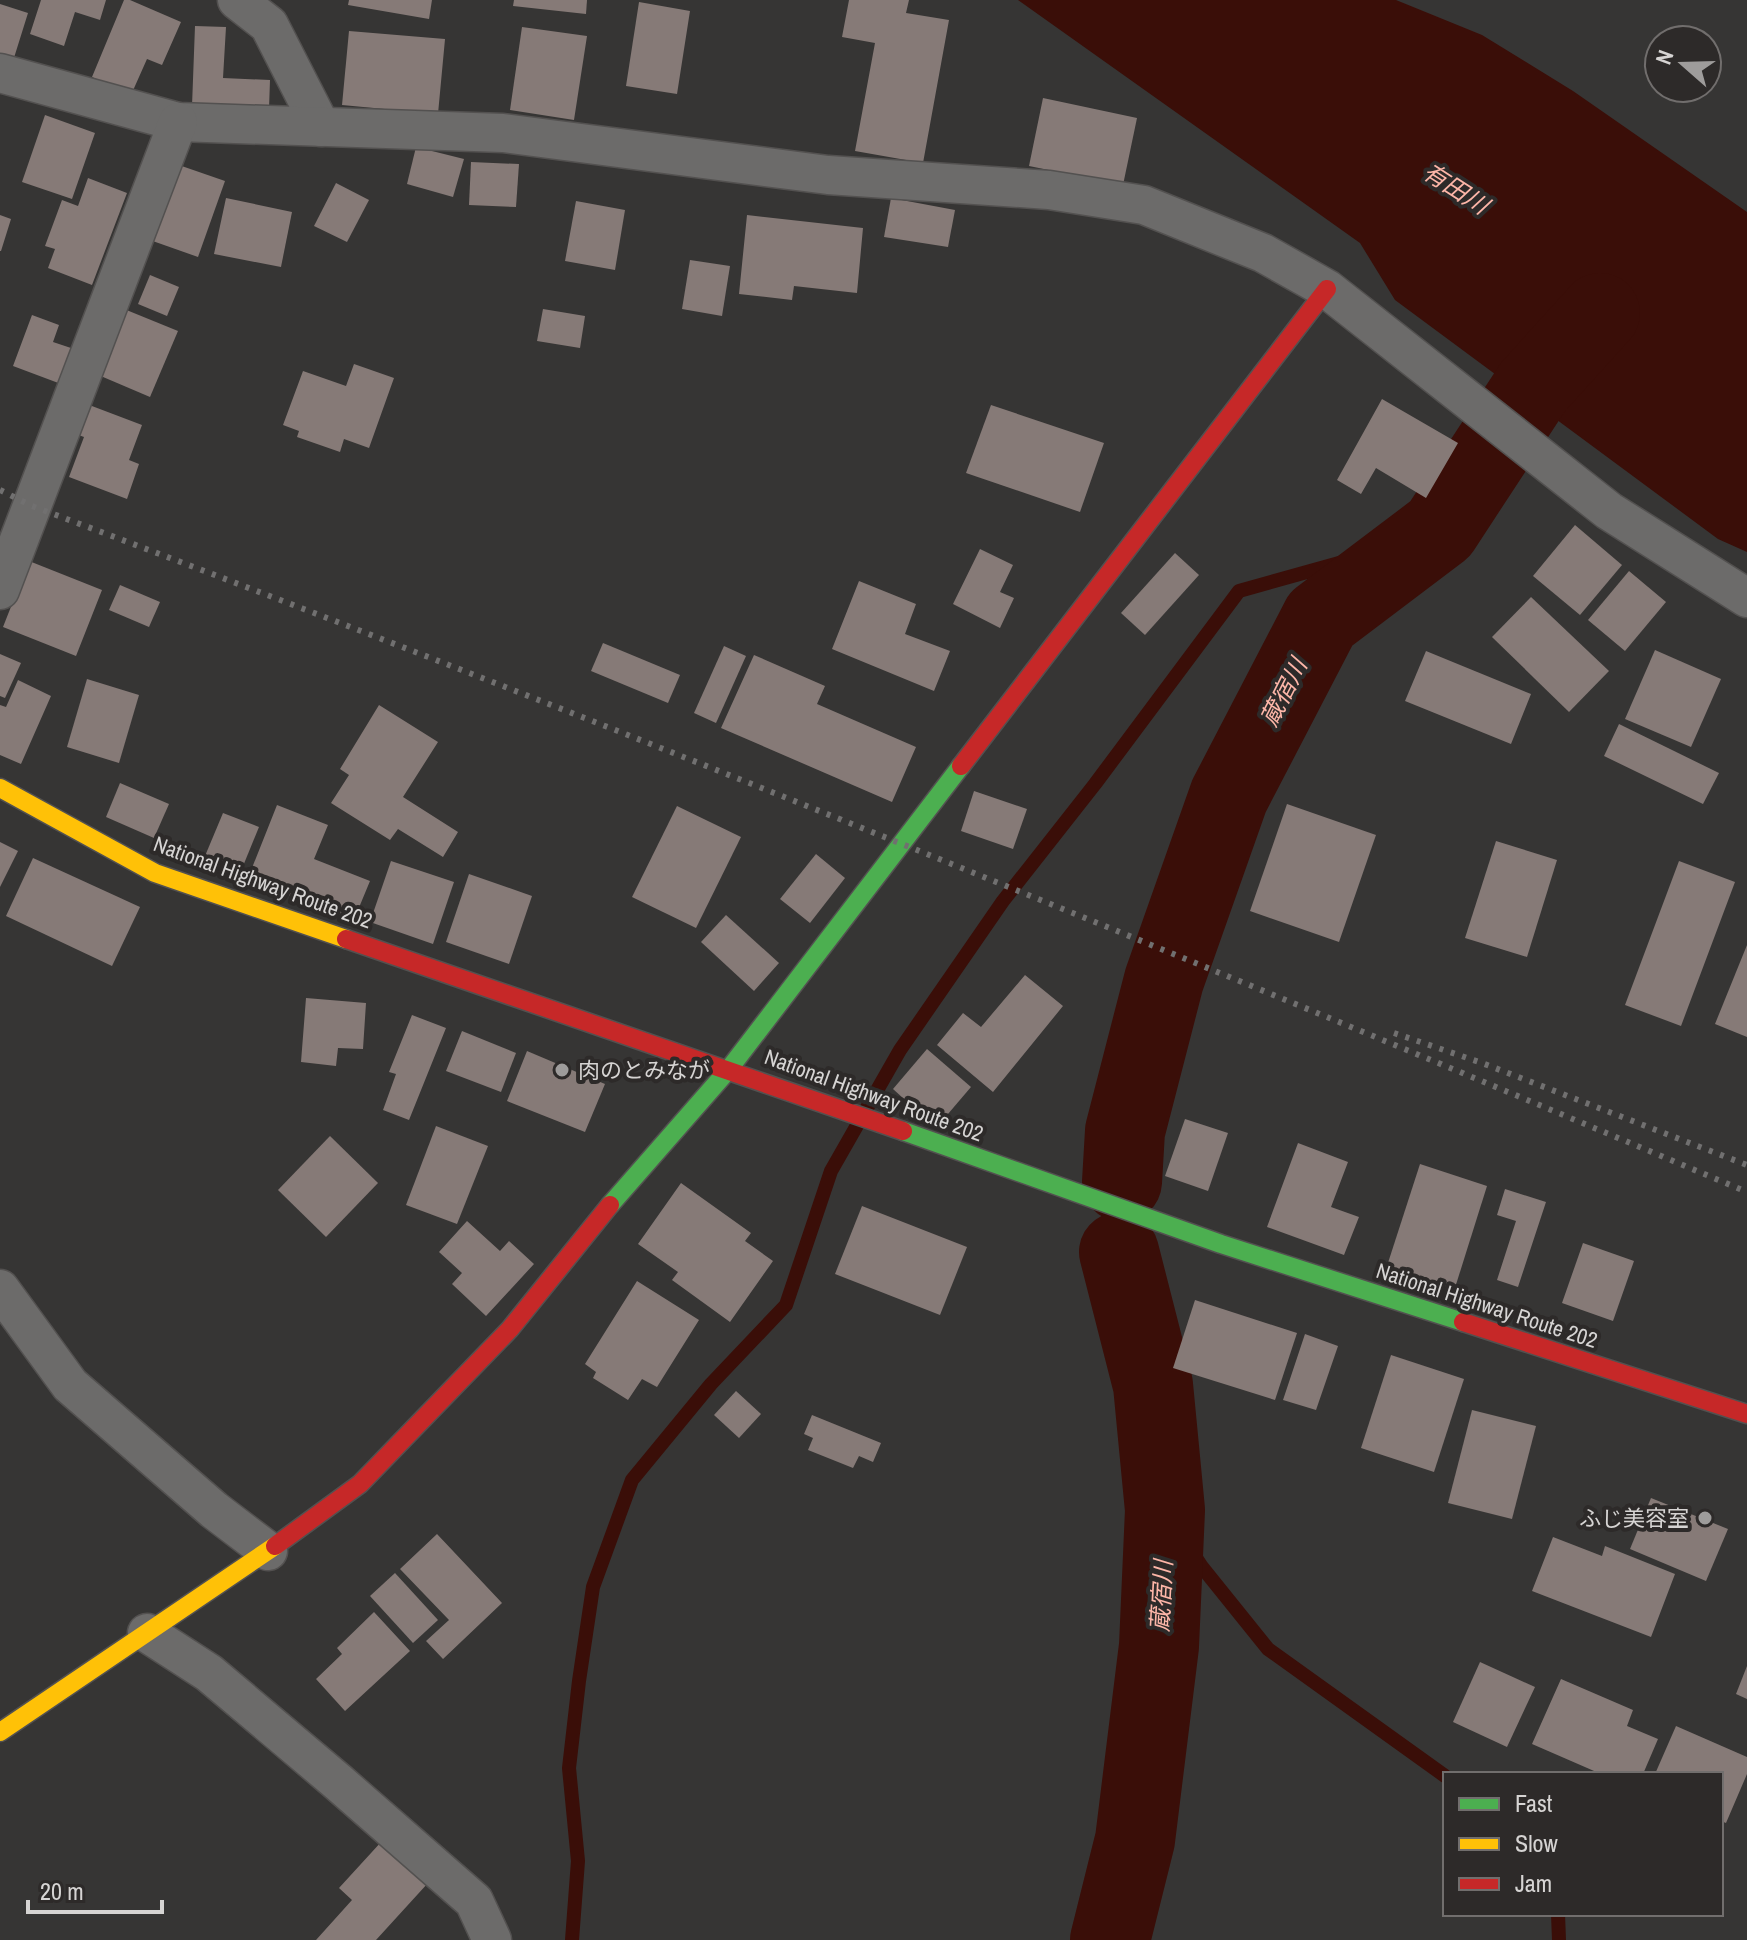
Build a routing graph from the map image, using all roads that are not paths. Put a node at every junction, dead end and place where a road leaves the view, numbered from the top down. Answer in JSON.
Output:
{"nodes":[{"id":1,"x":237,"y":0,"type":"edge"},
{"id":2,"x":0,"y":73,"type":"edge"},
{"id":3,"x":178,"y":122,"type":"junction"},
{"id":4,"x":321,"y":127,"type":"junction"},
{"id":5,"x":1327,"y":289,"type":"junction"},
{"id":6,"x":0,"y":590,"type":"edge"},
{"id":7,"x":1747,"y":598,"type":"edge"},
{"id":8,"x":0,"y":788,"type":"edge"},
{"id":9,"x":729,"y":1069,"type":"junction"},
{"id":10,"x":0,"y":1289,"type":"edge"},
{"id":11,"x":1747,"y":1414,"type":"edge"},
{"id":12,"x":268,"y":1551,"type":"junction"},
{"id":13,"x":147,"y":1633,"type":"junction"},
{"id":14,"x":0,"y":1732,"type":"edge"},
{"id":15,"x":492,"y":1940,"type":"edge"}],
"edges":[{"from":1,"to":4,"type":"street"},
{"from":2,"to":3,"type":"street"},
{"from":3,"to":4,"type":"street"},
{"from":3,"to":6,"type":"street"},
{"from":4,"to":5,"type":"street"},
{"from":5,"to":7,"type":"street"},
{"from":5,"to":9,"type":"main road"},
{"from":8,"to":9,"type":"main road","name":"National Highway Route 202"},
{"from":9,"to":11,"type":"main road","name":"National Highway Route 202"},
{"from":9,"to":12,"type":"main road"},
{"from":10,"to":12,"type":"street"},
{"from":12,"to":13,"type":"main road"},
{"from":13,"to":14,"type":"main road"},
{"from":13,"to":15,"type":"street"}]}
